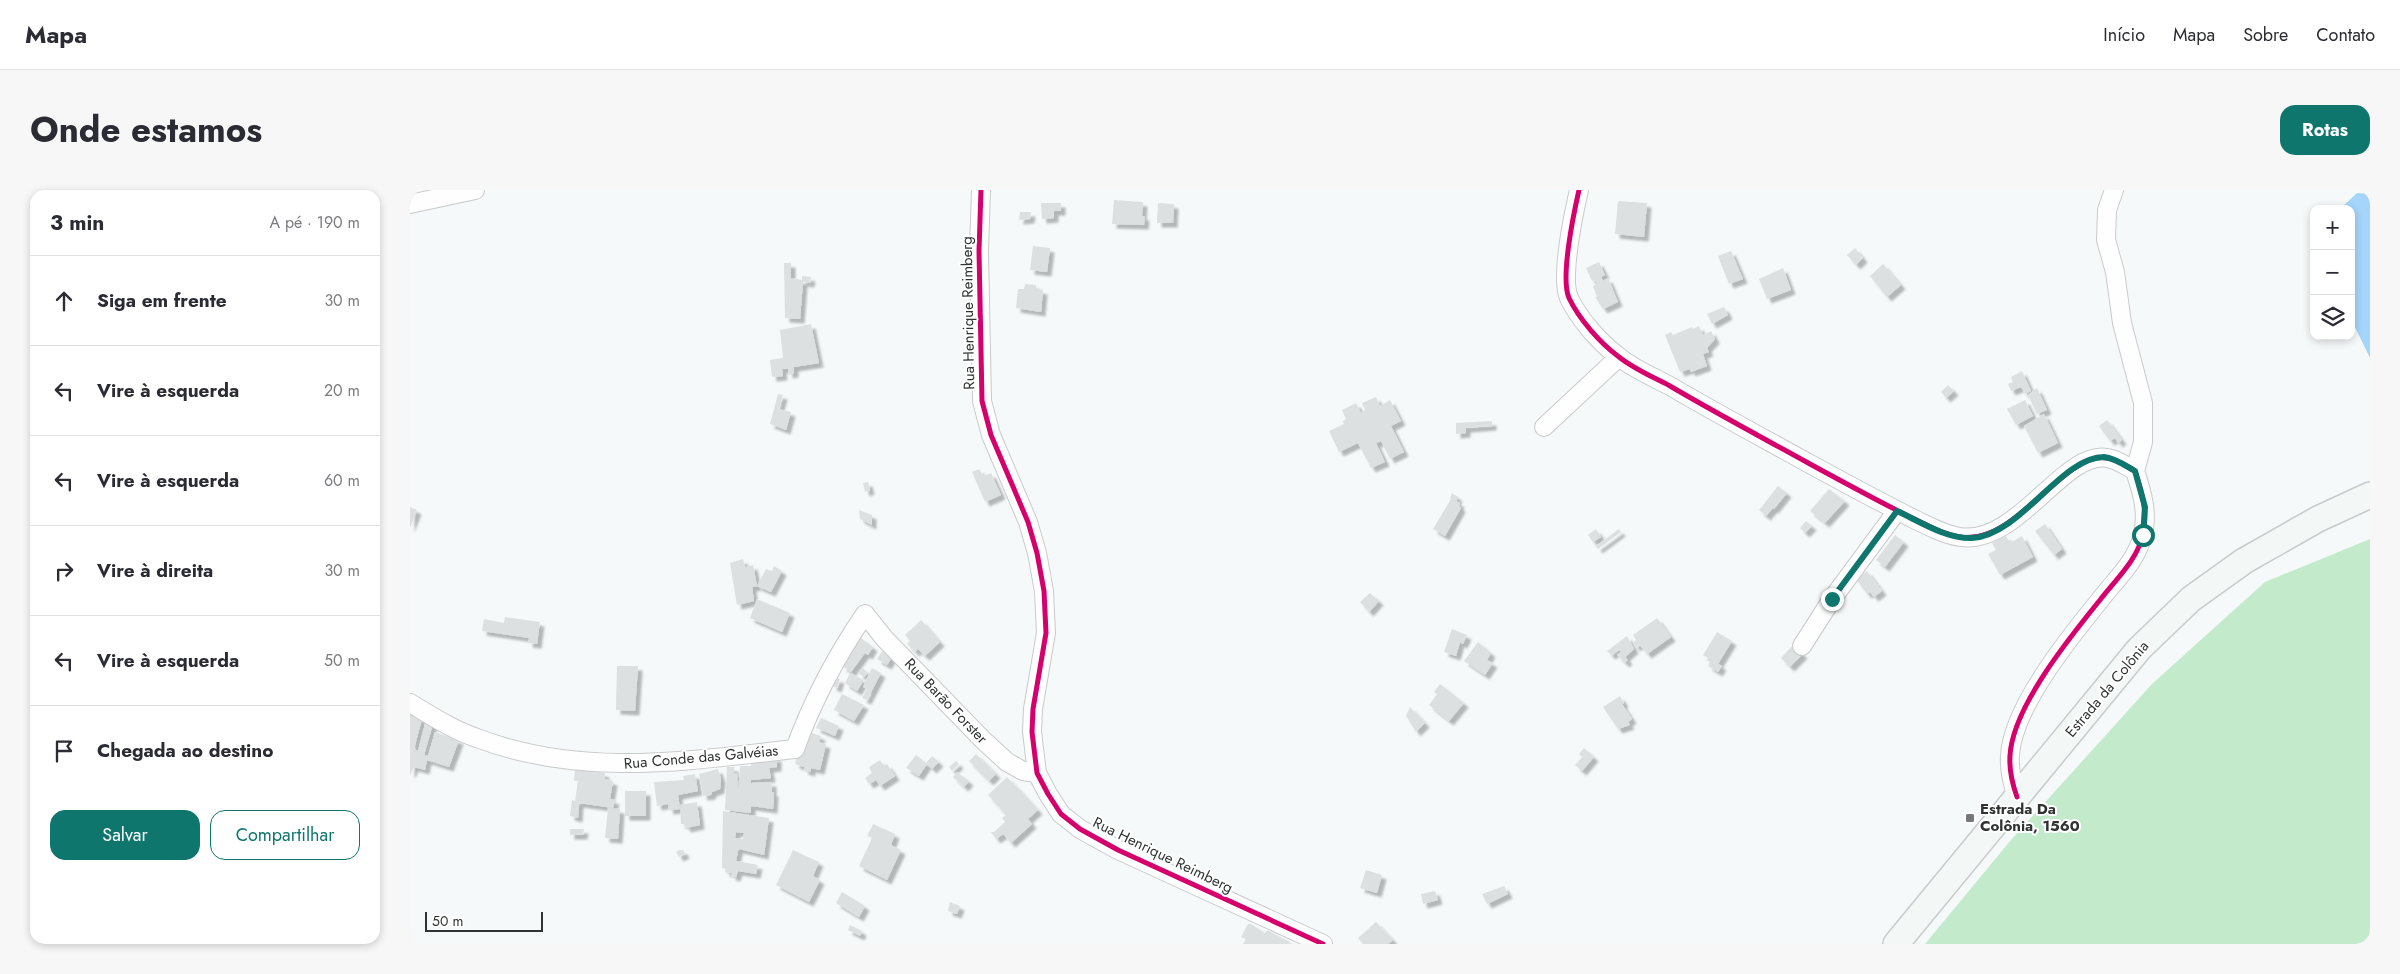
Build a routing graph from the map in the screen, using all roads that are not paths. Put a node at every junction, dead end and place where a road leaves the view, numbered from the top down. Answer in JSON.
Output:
{"nodes":[{"id":1,"x":475,"y":190,"type":"edge"},
{"id":2,"x":981,"y":190,"type":"edge"},
{"id":3,"x":1579,"y":190,"type":"edge"},
{"id":4,"x":2114,"y":190,"type":"edge"},
{"id":5,"x":411,"y":200,"type":"edge"},
{"id":6,"x":1619,"y":357,"type":"junction"},
{"id":7,"x":1544,"y":427,"type":"dead end"},
{"id":8,"x":2135,"y":471,"type":"junction"},
{"id":9,"x":2370,"y":495,"type":"edge"},
{"id":10,"x":1897,"y":511,"type":"junction"},
{"id":11,"x":1802,"y":646,"type":"dead end"},
{"id":12,"x":410,"y":703,"type":"edge"},
{"id":13,"x":795,"y":749,"type":"joint"},
{"id":14,"x":1037,"y":773,"type":"junction"},
{"id":15,"x":2017,"y":797,"type":"junction"},
{"id":16,"x":1323,"y":944,"type":"edge"},
{"id":17,"x":1896,"y":944,"type":"edge"}],
"edges":[{"from":1,"to":5,"type":"street"},
{"from":2,"to":14,"type":"street","name":"Rua Henrique Reimberg"},
{"from":3,"to":6,"type":"street"},
{"from":4,"to":8,"type":"street"},
{"from":6,"to":7,"type":"street"},
{"from":6,"to":10,"type":"street"},
{"from":8,"to":10,"type":"street"},
{"from":8,"to":15,"type":"street"},
{"from":9,"to":15,"type":"main road","name":"Estrada da Colônia"},
{"from":10,"to":11,"type":"street"},
{"from":12,"to":13,"type":"street","name":"Rua Conde das Galvéias"},
{"from":13,"to":14,"type":"street","name":"Rua Barão Forster"},
{"from":14,"to":16,"type":"street","name":"Rua Henrique Reimberg"},
{"from":15,"to":17,"type":"main road","name":"Estrada da Colônia"}]}
